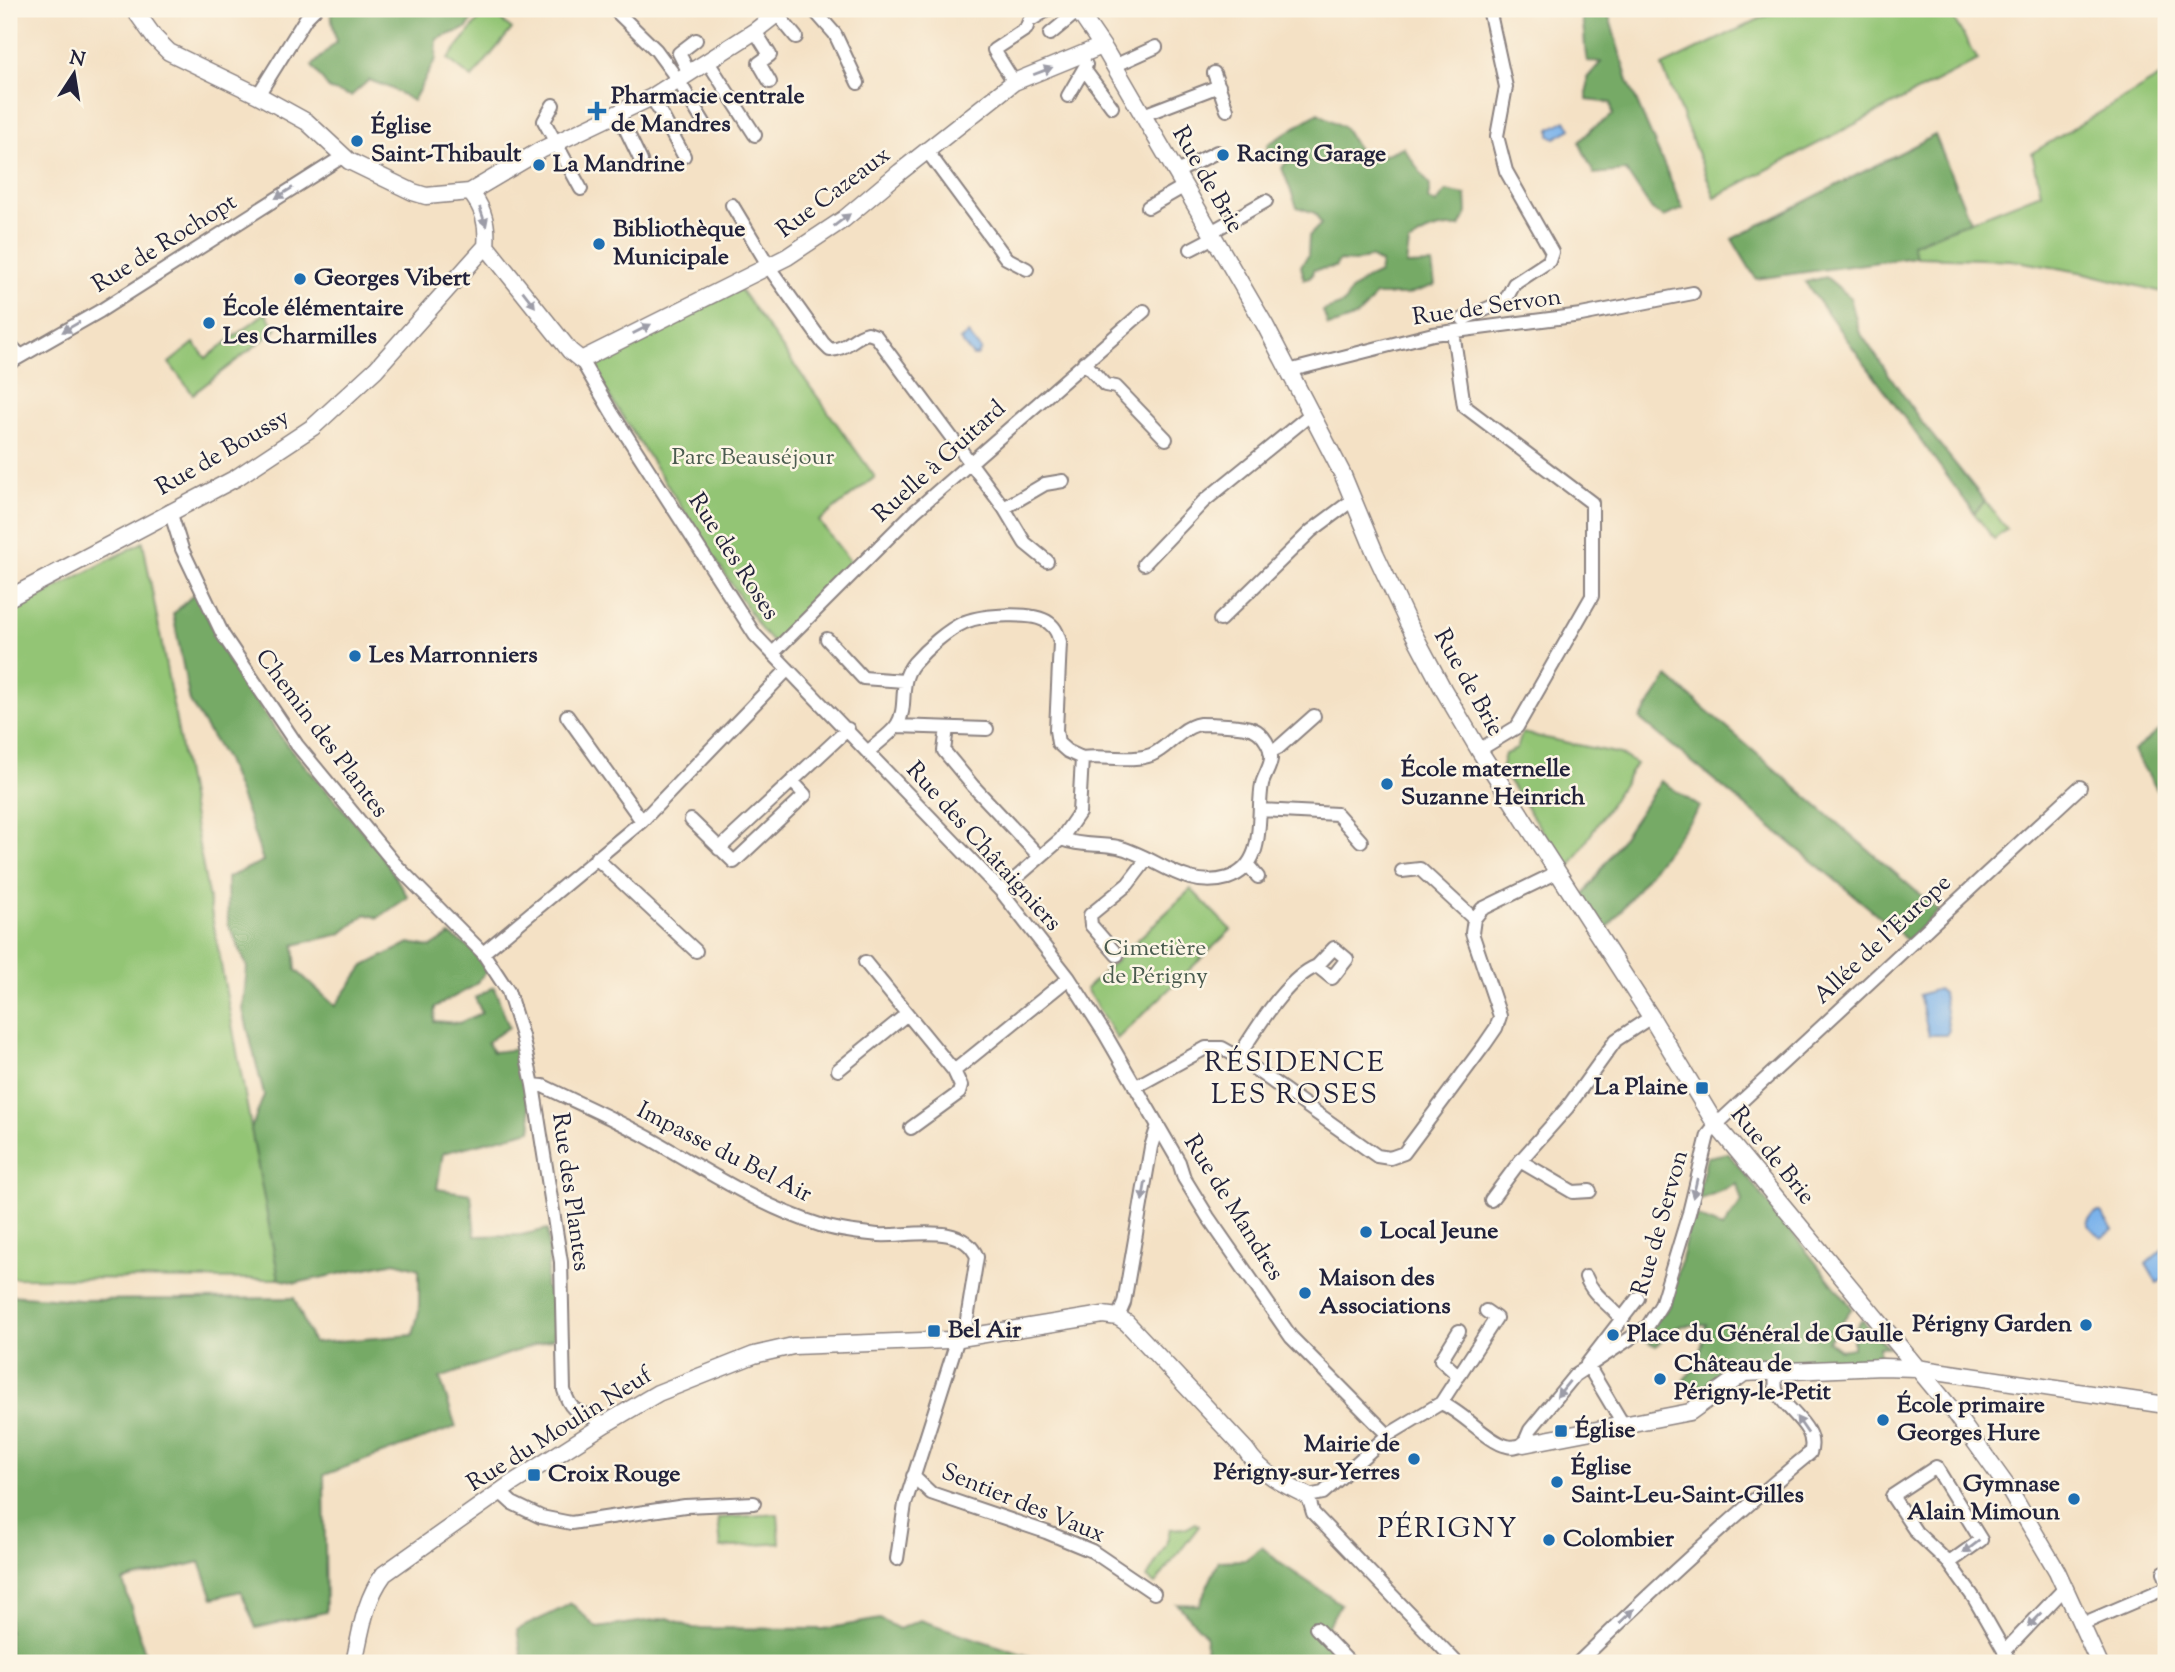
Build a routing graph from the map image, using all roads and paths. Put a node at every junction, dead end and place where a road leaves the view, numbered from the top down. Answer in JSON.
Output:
{"nodes":[{"id":1,"x":134,"y":9,"type":"edge"},
{"id":2,"x":315,"y":9,"type":"edge"},
{"id":3,"x":813,"y":9,"type":"edge"},
{"id":4,"x":1049,"y":9,"type":"edge"},
{"id":5,"x":1489,"y":9,"type":"edge"},
{"id":6,"x":777,"y":10,"type":"edge"},
{"id":7,"x":1077,"y":10,"type":"edge"},
{"id":8,"x":617,"y":12,"type":"dead end"},
{"id":9,"x":755,"y":31,"type":"junction"},
{"id":10,"x":1050,"y":34,"type":"dead end"},
{"id":11,"x":796,"y":37,"type":"dead end"},
{"id":12,"x":696,"y":40,"type":"dead end"},
{"id":13,"x":1102,"y":46,"type":"junction"},
{"id":14,"x":1156,"y":47,"type":"dead end"},
{"id":15,"x":1085,"y":61,"type":"junction"},
{"id":16,"x":708,"y":62,"type":"junction"},
{"id":17,"x":1114,"y":66,"type":"junction"},
{"id":18,"x":1214,"y":73,"type":"dead end"},
{"id":19,"x":683,"y":76,"type":"junction"},
{"id":20,"x":770,"y":82,"type":"dead end"},
{"id":21,"x":1014,"y":82,"type":"junction"},
{"id":22,"x":858,"y":83,"type":"dead end"},
{"id":23,"x":1219,"y":86,"type":"junction"},
{"id":24,"x":258,"y":95,"type":"junction"},
{"id":25,"x":1068,"y":96,"type":"dead end"},
{"id":26,"x":652,"y":97,"type":"junction"},
{"id":27,"x":552,"y":105,"type":"dead end"},
{"id":28,"x":1112,"y":107,"type":"dead end"},
{"id":29,"x":1227,"y":110,"type":"dead end"},
{"id":30,"x":618,"y":113,"type":"junction"},
{"id":31,"x":1143,"y":115,"type":"junction"},
{"id":32,"x":704,"y":123,"type":"dead end"},
{"id":33,"x":755,"y":135,"type":"dead end"},
{"id":34,"x":555,"y":144,"type":"junction"},
{"id":35,"x":927,"y":151,"type":"junction"},
{"id":36,"x":1217,"y":152,"type":"dead end"},
{"id":37,"x":684,"y":156,"type":"dead end"},
{"id":38,"x":342,"y":157,"type":"junction"},
{"id":39,"x":641,"y":161,"type":"dead end"},
{"id":40,"x":1179,"y":180,"type":"junction"},
{"id":41,"x":581,"y":189,"type":"dead end"},
{"id":42,"x":470,"y":192,"type":"junction"},
{"id":43,"x":1266,"y":201,"type":"dead end"},
{"id":44,"x":732,"y":205,"type":"dead end"},
{"id":45,"x":1148,"y":207,"type":"dead end"},
{"id":46,"x":1213,"y":234,"type":"junction"},
{"id":47,"x":486,"y":246,"type":"junction"},
{"id":48,"x":1191,"y":249,"type":"dead end"},
{"id":49,"x":769,"y":267,"type":"junction"},
{"id":50,"x":1027,"y":269,"type":"dead end"},
{"id":51,"x":1693,"y":293,"type":"dead end"},
{"id":52,"x":1144,"y":311,"type":"dead end"},
{"id":53,"x":1463,"y":319,"type":"dead end"},
{"id":54,"x":1452,"y":332,"type":"junction"},
{"id":55,"x":9,"y":344,"type":"edge"},
{"id":56,"x":21,"y":356,"type":"junction"},
{"id":57,"x":582,"y":360,"type":"junction"},
{"id":58,"x":1084,"y":362,"type":"junction"},
{"id":59,"x":9,"y":363,"type":"edge"},
{"id":60,"x":1288,"y":371,"type":"junction"},
{"id":61,"x":1311,"y":414,"type":"junction"},
{"id":62,"x":1166,"y":439,"type":"dead end"},
{"id":63,"x":969,"y":463,"type":"junction"},
{"id":64,"x":1063,"y":481,"type":"dead end"},
{"id":65,"x":1354,"y":499,"type":"junction"},
{"id":66,"x":1004,"y":508,"type":"junction"},
{"id":67,"x":170,"y":511,"type":"junction"},
{"id":68,"x":1047,"y":561,"type":"dead end"},
{"id":69,"x":1144,"y":564,"type":"dead end"},
{"id":70,"x":9,"y":598,"type":"edge"},
{"id":71,"x":1220,"y":620,"type":"dead end"},
{"id":72,"x":827,"y":639,"type":"dead end"},
{"id":73,"x":773,"y":653,"type":"junction"},
{"id":74,"x":788,"y":669,"type":"junction"},
{"id":75,"x":904,"y":681,"type":"junction"},
{"id":76,"x":567,"y":716,"type":"dead end"},
{"id":77,"x":1314,"y":716,"type":"dead end"},
{"id":78,"x":896,"y":726,"type":"junction"},
{"id":79,"x":947,"y":728,"type":"junction"},
{"id":80,"x":848,"y":729,"type":"junction"},
{"id":81,"x":987,"y":729,"type":"dead end"},
{"id":82,"x":1479,"y":750,"type":"junction"},
{"id":83,"x":869,"y":751,"type":"junction"},
{"id":84,"x":1270,"y":752,"type":"junction"},
{"id":85,"x":1082,"y":758,"type":"junction"},
{"id":86,"x":792,"y":781,"type":"junction"},
{"id":87,"x":2080,"y":787,"type":"dead end"},
{"id":88,"x":1260,"y":810,"type":"junction"},
{"id":89,"x":691,"y":820,"type":"dead end"},
{"id":90,"x":642,"y":821,"type":"junction"},
{"id":91,"x":1061,"y":839,"type":"junction"},
{"id":92,"x":1361,"y":841,"type":"dead end"},
{"id":93,"x":719,"y":849,"type":"junction"},
{"id":94,"x":1040,"y":857,"type":"junction"},
{"id":95,"x":596,"y":858,"type":"junction"},
{"id":96,"x":1147,"y":859,"type":"junction"},
{"id":97,"x":1248,"y":865,"type":"junction"},
{"id":98,"x":1402,"y":872,"type":"dead end"},
{"id":99,"x":1558,"y":872,"type":"junction"},
{"id":100,"x":1258,"y":877,"type":"dead end"},
{"id":101,"x":1001,"y":891,"type":"junction"},
{"id":102,"x":1475,"y":919,"type":"junction"},
{"id":103,"x":696,"y":951,"type":"dead end"},
{"id":104,"x":483,"y":953,"type":"junction"},
{"id":105,"x":1117,"y":955,"type":"dead end"},
{"id":106,"x":865,"y":962,"type":"dead end"},
{"id":107,"x":1317,"y":966,"type":"dead end"},
{"id":108,"x":1069,"y":978,"type":"junction"},
{"id":109,"x":907,"y":1014,"type":"junction"},
{"id":110,"x":1651,"y":1017,"type":"junction"},
{"id":111,"x":1238,"y":1057,"type":"junction"},
{"id":112,"x":838,"y":1070,"type":"dead end"},
{"id":113,"x":954,"y":1071,"type":"junction"},
{"id":114,"x":533,"y":1085,"type":"junction"},
{"id":115,"x":1135,"y":1087,"type":"junction"},
{"id":116,"x":1158,"y":1125,"type":"junction"},
{"id":117,"x":1716,"y":1125,"type":"junction"},
{"id":118,"x":911,"y":1128,"type":"dead end"},
{"id":119,"x":1520,"y":1161,"type":"junction"},
{"id":120,"x":1590,"y":1191,"type":"dead end"},
{"id":121,"x":1491,"y":1200,"type":"dead end"},
{"id":122,"x":1586,"y":1277,"type":"dead end"},
{"id":123,"x":1638,"y":1298,"type":"dead end"},
{"id":124,"x":1486,"y":1311,"type":"dead end"},
{"id":125,"x":1118,"y":1317,"type":"junction"},
{"id":126,"x":1622,"y":1320,"type":"junction"},
{"id":127,"x":1458,"y":1331,"type":"dead end"},
{"id":128,"x":958,"y":1338,"type":"junction"},
{"id":129,"x":1589,"y":1367,"type":"junction"},
{"id":130,"x":1916,"y":1368,"type":"junction"},
{"id":131,"x":1776,"y":1370,"type":"junction"},
{"id":132,"x":1459,"y":1376,"type":"junction"},
{"id":133,"x":1441,"y":1403,"type":"junction"},
{"id":134,"x":2166,"y":1405,"type":"edge"},
{"id":135,"x":605,"y":1424,"type":"junction"},
{"id":136,"x":1624,"y":1426,"type":"junction"},
{"id":137,"x":1388,"y":1435,"type":"junction"},
{"id":138,"x":1524,"y":1444,"type":"junction"},
{"id":139,"x":913,"y":1476,"type":"junction"},
{"id":140,"x":500,"y":1492,"type":"junction"},
{"id":141,"x":1308,"y":1496,"type":"junction"},
{"id":142,"x":754,"y":1503,"type":"dead end"},
{"id":143,"x":897,"y":1559,"type":"dead end"},
{"id":144,"x":1949,"y":1563,"type":"junction"},
{"id":145,"x":2065,"y":1588,"type":"junction"},
{"id":146,"x":2166,"y":1588,"type":"edge"},
{"id":147,"x":1154,"y":1593,"type":"dead end"},
{"id":148,"x":2082,"y":1623,"type":"junction"},
{"id":149,"x":1316,"y":1628,"type":"dead end"},
{"id":150,"x":2008,"y":1658,"type":"edge"},
{"id":151,"x":354,"y":1663,"type":"edge"},
{"id":152,"x":1350,"y":1663,"type":"edge"},
{"id":153,"x":1457,"y":1663,"type":"edge"},
{"id":154,"x":1578,"y":1663,"type":"edge"},
{"id":155,"x":2099,"y":1663,"type":"edge"}],
"edges":[{"from":1,"to":24,"type":"street"},
{"from":2,"to":24,"type":"street"},
{"from":3,"to":22,"type":"street"},
{"from":4,"to":21,"type":"street"},
{"from":5,"to":53,"type":"street"},
{"from":6,"to":9,"type":"street"},
{"from":6,"to":11,"type":"street"},
{"from":7,"to":10,"type":"street"},
{"from":7,"to":13,"type":"street","name":"Rue de Brie"},
{"from":8,"to":19,"type":"street"},
{"from":9,"to":16,"type":"street"},
{"from":9,"to":20,"type":"street"},
{"from":12,"to":19,"type":"street"},
{"from":13,"to":15,"type":"street","name":"Rue Cazeaux"},
{"from":13,"to":17,"type":"street","name":"Rue de Brie"},
{"from":14,"to":17,"type":"street"},
{"from":21,"to":15,"type":"street","name":"Rue Cazeaux","one_way":true},
{"from":15,"to":25,"type":"street"},
{"from":15,"to":28,"type":"street"},
{"from":16,"to":19,"type":"street"},
{"from":16,"to":33,"type":"street"},
{"from":17,"to":31,"type":"street","name":"Rue de Brie"},
{"from":18,"to":23,"type":"street"},
{"from":19,"to":26,"type":"street"},
{"from":19,"to":32,"type":"street"},
{"from":21,"to":35,"type":"street","name":"Rue Cazeaux"},
{"from":23,"to":29,"type":"street"},
{"from":23,"to":31,"type":"street"},
{"from":24,"to":38,"type":"street"},
{"from":26,"to":30,"type":"street"},
{"from":26,"to":37,"type":"street"},
{"from":27,"to":34,"type":"street"},
{"from":30,"to":34,"type":"street"},
{"from":30,"to":39,"type":"street"},
{"from":31,"to":40,"type":"street","name":"Rue de Brie"},
{"from":34,"to":41,"type":"street"},
{"from":34,"to":42,"type":"street"},
{"from":49,"to":35,"type":"street","name":"Rue Cazeaux","one_way":true},
{"from":35,"to":50,"type":"street"},
{"from":36,"to":40,"type":"street"},
{"from":38,"to":42,"type":"street"},
{"from":38,"to":56,"type":"street","name":"Rue de Rochopt","one_way":true},
{"from":40,"to":45,"type":"street"},
{"from":40,"to":46,"type":"street","name":"Rue de Brie"},
{"from":42,"to":47,"type":"street","one_way":true},
{"from":43,"to":46,"type":"street"},
{"from":44,"to":49,"type":"street"},
{"from":46,"to":48,"type":"street"},
{"from":46,"to":60,"type":"street","name":"Rue de Brie"},
{"from":47,"to":57,"type":"street","name":"Rue des Roses","one_way":true},
{"from":47,"to":67,"type":"street","name":"Rue de Boussy"},
{"from":57,"to":49,"type":"street","name":"Rue Cazeaux","one_way":true},
{"from":49,"to":63,"type":"street"},
{"from":51,"to":54,"type":"street","name":"Rue de Servon"},
{"from":52,"to":58,"type":"street","name":"Ruelle à Guitard"},
{"from":54,"to":60,"type":"street","name":"Rue de Servon"},
{"from":54,"to":82,"type":"street"},
{"from":55,"to":56,"type":"street"},
{"from":56,"to":59,"type":"street","name":"Rue de Rochopt"},
{"from":57,"to":73,"type":"street","name":"Rue des Roses"},
{"from":58,"to":62,"type":"street"},
{"from":58,"to":63,"type":"street","name":"Ruelle à Guitard"},
{"from":60,"to":61,"type":"street","name":"Rue de Brie"},
{"from":61,"to":65,"type":"street","name":"Rue de Brie"},
{"from":61,"to":69,"type":"street"},
{"from":63,"to":66,"type":"street"},
{"from":63,"to":73,"type":"street","name":"Ruelle à Guitard"},
{"from":64,"to":66,"type":"street"},
{"from":65,"to":71,"type":"street"},
{"from":65,"to":82,"type":"street","name":"Rue de Brie"},
{"from":66,"to":68,"type":"street"},
{"from":67,"to":70,"type":"street","name":"Rue de Boussy"},
{"from":67,"to":104,"type":"street","name":"Chemin des Plantes"},
{"from":72,"to":75,"type":"street"},
{"from":73,"to":74,"type":"street","name":"Rue des Châtaigniers"},
{"from":74,"to":80,"type":"street","name":"Rue des Châtaigniers"},
{"from":74,"to":90,"type":"street"},
{"from":75,"to":78,"type":"street"},
{"from":75,"to":85,"type":"street"},
{"from":76,"to":90,"type":"street"},
{"from":77,"to":84,"type":"street"},
{"from":78,"to":79,"type":"street"},
{"from":78,"to":83,"type":"street"},
{"from":79,"to":81,"type":"street"},
{"from":79,"to":94,"type":"street"},
{"from":80,"to":83,"type":"street","name":"Rue des Châtaigniers"},
{"from":80,"to":86,"type":"street"},
{"from":82,"to":99,"type":"street","name":"Rue de Brie"},
{"from":83,"to":101,"type":"street","name":"Rue des Châtaigniers"},
{"from":84,"to":85,"type":"street"},
{"from":84,"to":88,"type":"street"},
{"from":85,"to":91,"type":"street"},
{"from":86,"to":93,"type":"street"},
{"from":86,"to":93,"type":"street"},
{"from":87,"to":117,"type":"street","name":"Allée de l'Europe"},
{"from":88,"to":92,"type":"street"},
{"from":88,"to":97,"type":"street"},
{"from":89,"to":93,"type":"street"},
{"from":90,"to":95,"type":"street"},
{"from":91,"to":94,"type":"street"},
{"from":91,"to":96,"type":"street"},
{"from":94,"to":101,"type":"street"},
{"from":95,"to":103,"type":"street"},
{"from":95,"to":104,"type":"street"},
{"from":96,"to":97,"type":"street"},
{"from":96,"to":105,"type":"street"},
{"from":97,"to":100,"type":"street"},
{"from":98,"to":102,"type":"street"},
{"from":99,"to":102,"type":"street"},
{"from":99,"to":110,"type":"street","name":"Rue de Brie"},
{"from":101,"to":108,"type":"street","name":"Rue des Châtaigniers"},
{"from":102,"to":111,"type":"street"},
{"from":104,"to":114,"type":"street","name":"Rue des Plantes"},
{"from":106,"to":109,"type":"street"},
{"from":107,"to":111,"type":"street"},
{"from":108,"to":113,"type":"street"},
{"from":108,"to":115,"type":"street","name":"Rue des Châtaigniers"},
{"from":109,"to":112,"type":"street"},
{"from":109,"to":113,"type":"street"},
{"from":110,"to":117,"type":"street","name":"Rue de Brie"},
{"from":110,"to":119,"type":"street"},
{"from":111,"to":115,"type":"street"},
{"from":113,"to":118,"type":"street"},
{"from":114,"to":128,"type":"street","name":"Impasse du Bel Air"},
{"from":114,"to":135,"type":"street","name":"Rue des Plantes"},
{"from":115,"to":116,"type":"street","name":"Rue des Châtaigniers"},
{"from":116,"to":125,"type":"street","one_way":true},
{"from":116,"to":137,"type":"street","name":"Rue de Mandres"},
{"from":117,"to":129,"type":"street","name":"Rue de Servon","one_way":true},
{"from":117,"to":130,"type":"street","name":"Rue de Brie"},
{"from":119,"to":120,"type":"street"},
{"from":119,"to":121,"type":"street"},
{"from":122,"to":126,"type":"street"},
{"from":123,"to":126,"type":"street"},
{"from":124,"to":132,"type":"street"},
{"from":125,"to":128,"type":"street","name":"Rue du Moulin Neuf"},
{"from":125,"to":141,"type":"street"},
{"from":126,"to":129,"type":"street"},
{"from":127,"to":132,"type":"street"},
{"from":128,"to":135,"type":"street","name":"Rue du Moulin Neuf"},
{"from":128,"to":139,"type":"street"},
{"from":129,"to":136,"type":"street"},
{"from":129,"to":138,"type":"street","name":"Rue de Servon","one_way":true},
{"from":130,"to":131,"type":"street"},
{"from":130,"to":134,"type":"street"},
{"from":130,"to":145,"type":"street","name":"Rue de Brie"},
{"from":131,"to":136,"type":"street"},
{"from":154,"to":131,"type":"street","one_way":true},
{"from":132,"to":133,"type":"street"},
{"from":133,"to":137,"type":"street"},
{"from":133,"to":138,"type":"street"},
{"from":135,"to":140,"type":"street","name":"Rue du Moulin Neuf"},
{"from":136,"to":138,"type":"street"},
{"from":137,"to":141,"type":"street"},
{"from":139,"to":143,"type":"street"},
{"from":139,"to":147,"type":"street","name":"Sentier des Vaux"},
{"from":140,"to":142,"type":"street"},
{"from":140,"to":151,"type":"street","name":"Rue du Moulin Neuf"},
{"from":141,"to":153,"type":"street"},
{"from":144,"to":144,"type":"street","one_way":true},
{"from":144,"to":150,"type":"street"},
{"from":145,"to":148,"type":"street","name":"Rue de Brie"},
{"from":145,"to":150,"type":"street","one_way":true},
{"from":146,"to":148,"type":"street"},
{"from":148,"to":155,"type":"street","name":"Rue de Brie"},
{"from":149,"to":152,"type":"street"}]}
